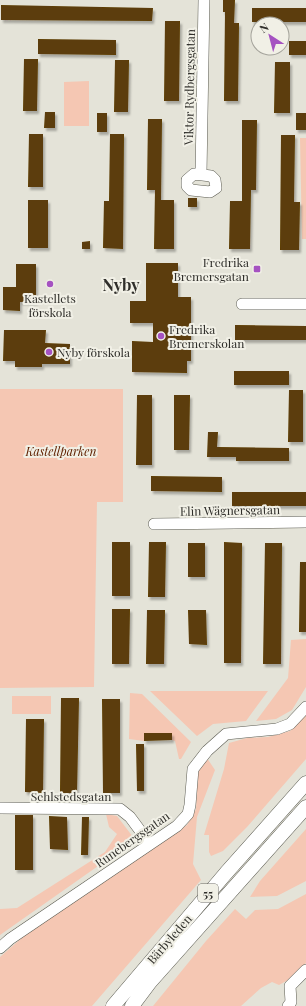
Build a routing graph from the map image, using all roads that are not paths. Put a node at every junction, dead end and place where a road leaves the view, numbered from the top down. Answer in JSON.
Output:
{"nodes":[{"id":1,"x":204,"y":0,"type":"edge"},
{"id":2,"x":201,"y":174,"type":"dead end"},
{"id":3,"x":242,"y":304,"type":"dead end"},
{"id":4,"x":306,"y":304,"type":"edge"},
{"id":5,"x":306,"y":522,"type":"edge"},
{"id":6,"x":154,"y":524,"type":"dead end"},
{"id":7,"x":306,"y":707,"type":"edge"},
{"id":8,"x":306,"y":783,"type":"edge"},
{"id":9,"x":306,"y":806,"type":"edge"},
{"id":10,"x":0,"y":808,"type":"edge"},
{"id":11,"x":150,"y":844,"type":"junction"},
{"id":12,"x":0,"y":948,"type":"edge"},
{"id":13,"x":306,"y":970,"type":"edge"},
{"id":14,"x":291,"y":1004,"type":"edge"},
{"id":15,"x":113,"y":1006,"type":"edge"},
{"id":16,"x":132,"y":1006,"type":"edge"}],
"edges":[{"from":1,"to":2,"type":"street","name":"Viktor Rydbergsgatan"},
{"from":3,"to":4,"type":"street"},
{"from":5,"to":6,"type":"street","name":"Elin Wägnersgatan"},
{"from":7,"to":11,"type":"street","name":"Runebergsgatan"},
{"from":8,"to":15,"type":"main road","name":"Bärbyleden","number":"55"},
{"from":9,"to":16,"type":"main road","name":"Bärbyleden","number":"55"},
{"from":10,"to":11,"type":"street","name":"Sehlstedsgatan"},
{"from":11,"to":12,"type":"street","name":"Runebergsgatan"},
{"from":13,"to":14,"type":"street"}]}
